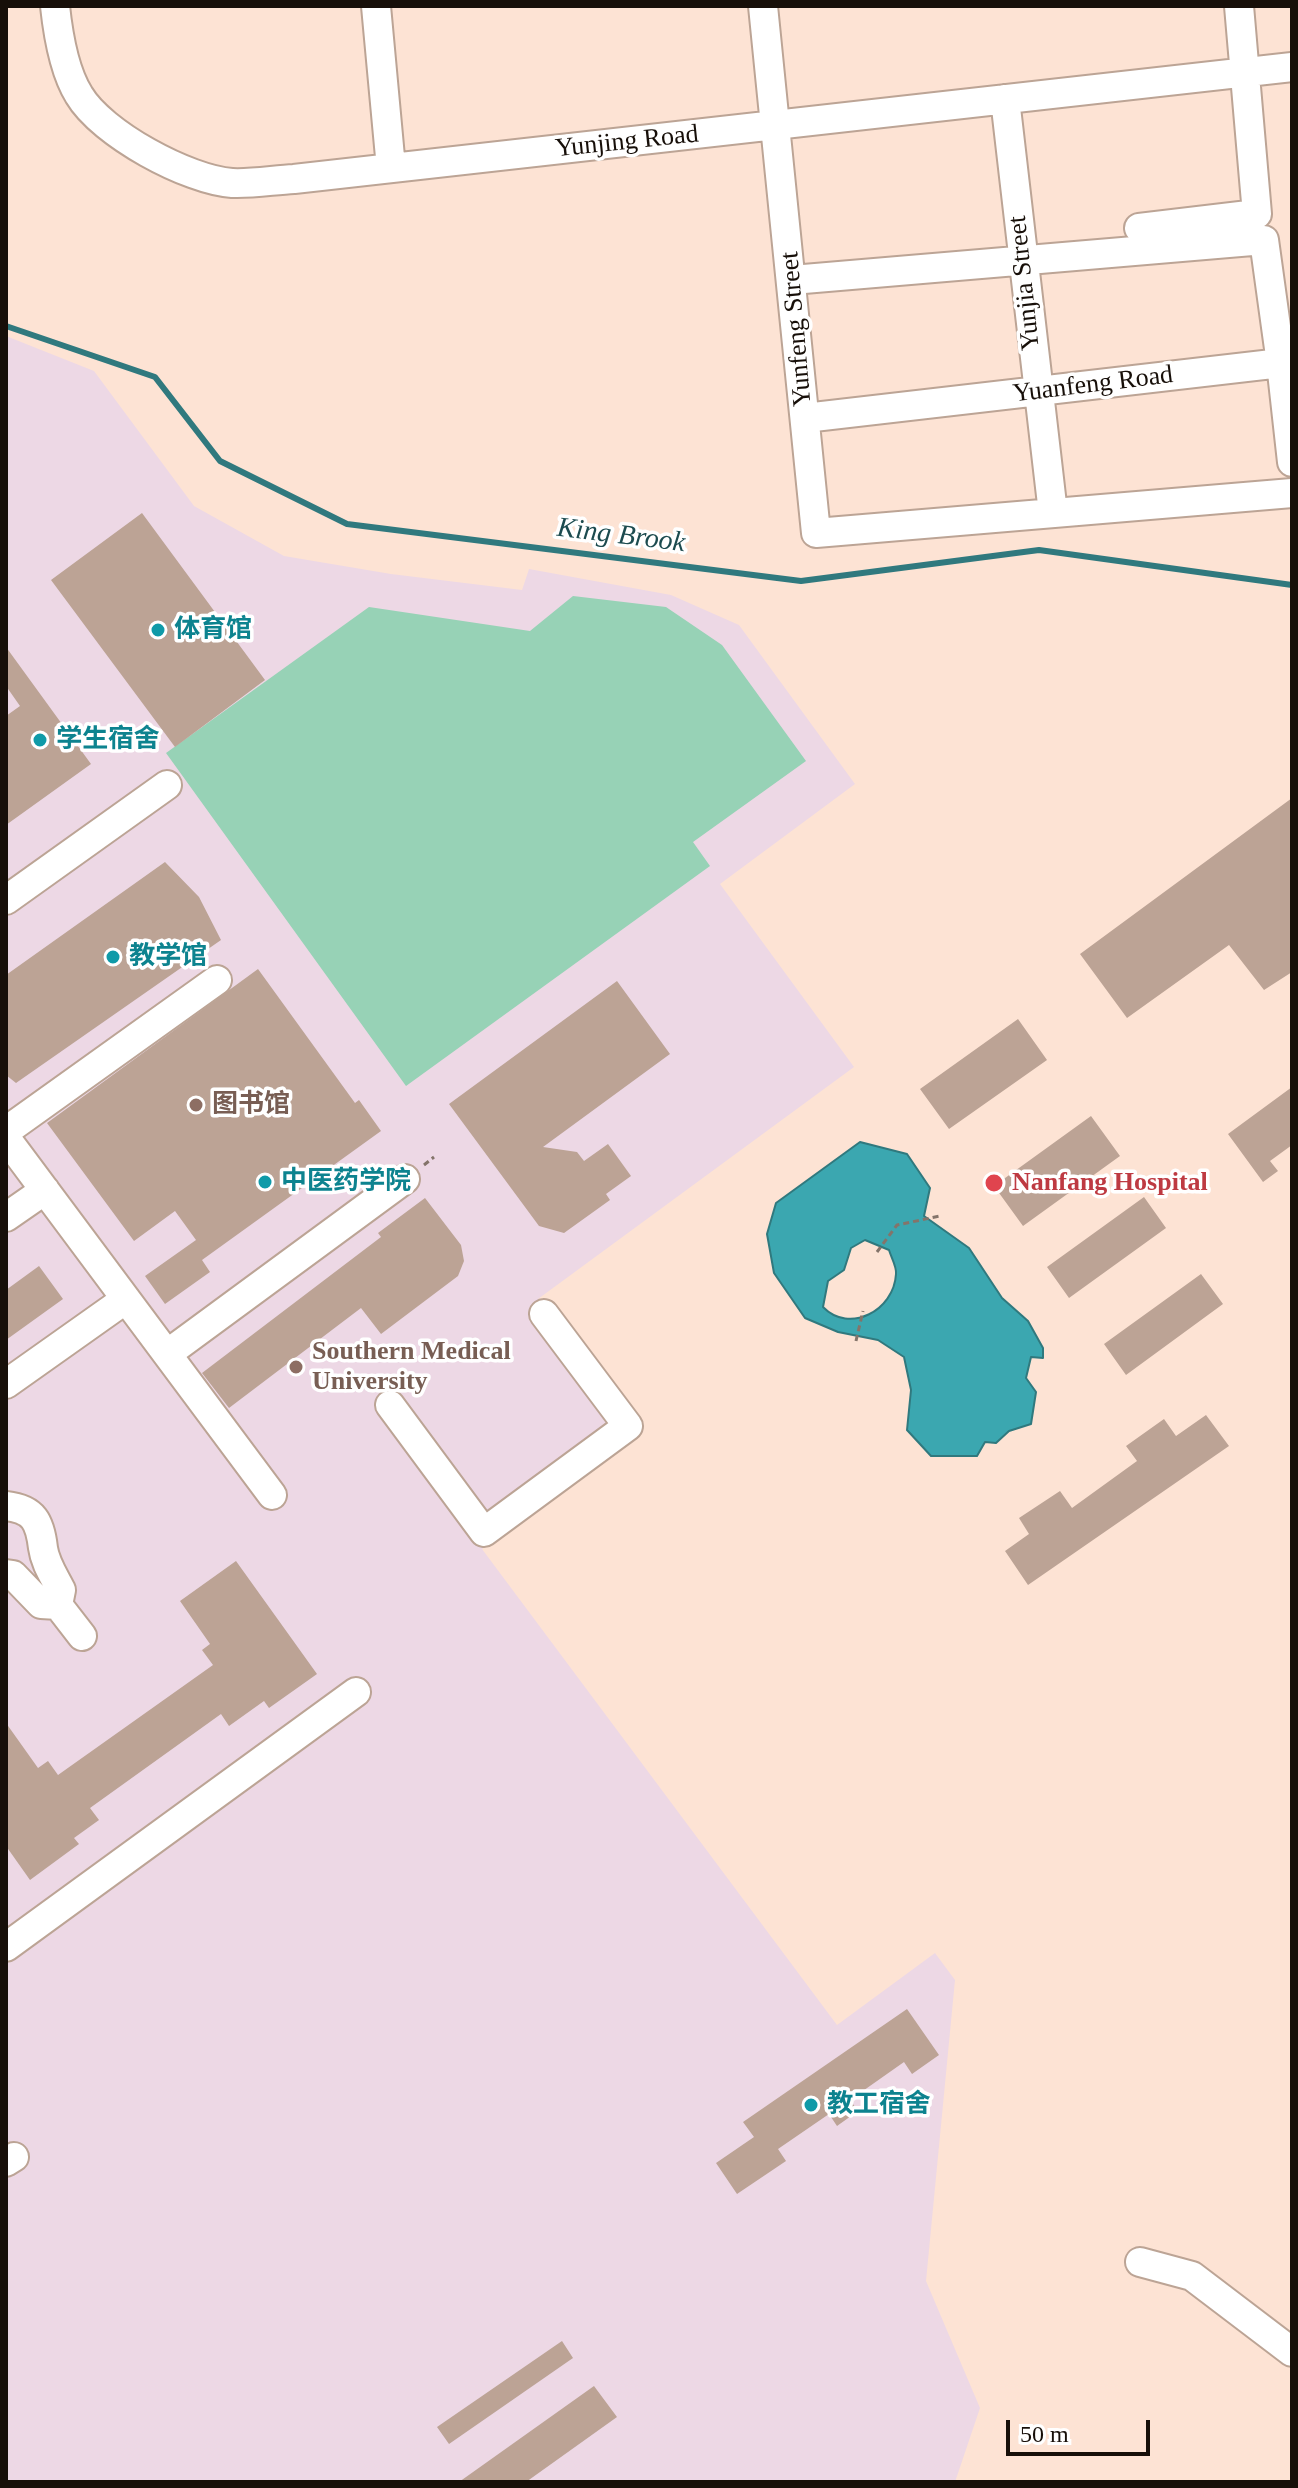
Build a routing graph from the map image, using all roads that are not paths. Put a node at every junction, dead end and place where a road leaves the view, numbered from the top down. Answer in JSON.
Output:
{"nodes":[{"id":1,"x":55,"y":6,"type":"edge"},
{"id":2,"x":376,"y":6,"type":"edge"},
{"id":3,"x":763,"y":6,"type":"edge"},
{"id":4,"x":1239,"y":6,"type":"edge"},
{"id":5,"x":1292,"y":67,"type":"edge"},
{"id":6,"x":1244,"y":73,"type":"junction"},
{"id":7,"x":1005,"y":99,"type":"junction"},
{"id":8,"x":777,"y":125,"type":"junction"},
{"id":9,"x":391,"y":168,"type":"junction"},
{"id":10,"x":1139,"y":228,"type":"dead end"},
{"id":11,"x":1023,"y":262,"type":"junction"},
{"id":12,"x":792,"y":280,"type":"junction"},
{"id":13,"x":1281,"y":363,"type":"junction"},
{"id":14,"x":1038,"y":391,"type":"junction"},
{"id":15,"x":805,"y":418,"type":"junction"},
{"id":16,"x":1292,"y":462,"type":"edge"},
{"id":17,"x":1292,"y":493,"type":"edge"},
{"id":18,"x":1053,"y":513,"type":"junction"},
{"id":19,"x":167,"y":785,"type":"dead end"},
{"id":20,"x":6,"y":900,"type":"edge"},
{"id":21,"x":217,"y":980,"type":"dead end"},
{"id":22,"x":6,"y":1131,"type":"edge"},
{"id":23,"x":6,"y":1138,"type":"edge"},
{"id":24,"x":405,"y":1179,"type":"dead end"},
{"id":25,"x":45,"y":1190,"type":"junction"},
{"id":26,"x":6,"y":1217,"type":"edge"},
{"id":27,"x":126,"y":1299,"type":"junction"},
{"id":28,"x":544,"y":1314,"type":"dead end"},
{"id":29,"x":167,"y":1354,"type":"junction"},
{"id":30,"x":6,"y":1384,"type":"edge"},
{"id":31,"x":390,"y":1405,"type":"dead end"},
{"id":32,"x":272,"y":1495,"type":"dead end"},
{"id":33,"x":6,"y":1506,"type":"edge"},
{"id":34,"x":6,"y":1574,"type":"edge"},
{"id":35,"x":58,"y":1605,"type":"junction"},
{"id":36,"x":82,"y":1636,"type":"dead end"},
{"id":37,"x":356,"y":1692,"type":"dead end"},
{"id":38,"x":6,"y":1947,"type":"edge"},
{"id":39,"x":1140,"y":2262,"type":"dead end"},
{"id":40,"x":1292,"y":2352,"type":"edge"}],
"edges":[{"from":1,"to":9,"type":"street","name":"Yunjing Road"},
{"from":2,"to":9,"type":"street"},
{"from":3,"to":8,"type":"street","name":"Yunfeng Street"},
{"from":4,"to":6,"type":"street"},
{"from":5,"to":6,"type":"street","name":"Yunjing Road"},
{"from":6,"to":7,"type":"street","name":"Yunjing Road"},
{"from":6,"to":10,"type":"street"},
{"from":7,"to":8,"type":"street","name":"Yunjing Road"},
{"from":7,"to":11,"type":"street","name":"Yunjia Street"},
{"from":8,"to":9,"type":"street","name":"Yunjing Road"},
{"from":8,"to":12,"type":"street","name":"Yunfeng Street"},
{"from":11,"to":12,"type":"street"},
{"from":11,"to":13,"type":"street"},
{"from":11,"to":14,"type":"street","name":"Yunjia Street"},
{"from":12,"to":15,"type":"street","name":"Yunfeng Street"},
{"from":13,"to":14,"type":"street","name":"Yuanfeng Road"},
{"from":13,"to":16,"type":"street"},
{"from":14,"to":15,"type":"street","name":"Yuanfeng Road"},
{"from":14,"to":18,"type":"street","name":"Yunjia Street"},
{"from":15,"to":18,"type":"street","name":"Yunfeng Street"},
{"from":17,"to":18,"type":"street"},
{"from":19,"to":20,"type":"street"},
{"from":21,"to":22,"type":"street"},
{"from":23,"to":25,"type":"street"},
{"from":24,"to":29,"type":"street"},
{"from":25,"to":26,"type":"street"},
{"from":25,"to":27,"type":"street"},
{"from":27,"to":29,"type":"street"},
{"from":27,"to":30,"type":"street"},
{"from":28,"to":31,"type":"street"},
{"from":29,"to":32,"type":"street"},
{"from":33,"to":35,"type":"street"},
{"from":34,"to":35,"type":"street"},
{"from":35,"to":36,"type":"street"},
{"from":37,"to":38,"type":"street"},
{"from":39,"to":40,"type":"street"}]}
